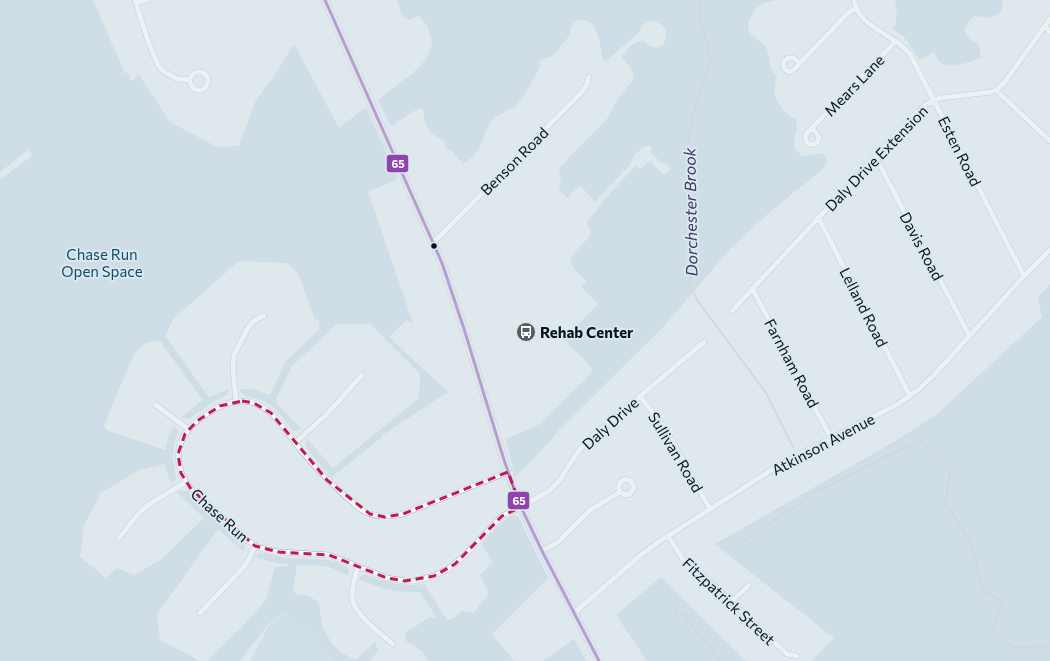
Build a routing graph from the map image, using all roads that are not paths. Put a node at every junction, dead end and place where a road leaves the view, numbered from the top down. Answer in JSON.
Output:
{"nodes":[{"id":1,"x":147,"y":0,"type":"edge"},
{"id":2,"x":325,"y":0,"type":"edge"},
{"id":3,"x":854,"y":0,"type":"edge"},
{"id":4,"x":135,"y":2,"type":"edge"},
{"id":5,"x":856,"y":8,"type":"junction"},
{"id":6,"x":1050,"y":19,"type":"edge"},
{"id":7,"x":1045,"y":27,"type":"junction"},
{"id":8,"x":1050,"y":32,"type":"edge"},
{"id":9,"x":896,"y":41,"type":"junction"},
{"id":10,"x":800,"y":63,"type":"dead end"},
{"id":11,"x":589,"y":78,"type":"dead end"},
{"id":12,"x":190,"y":80,"type":"dead end"},
{"id":13,"x":996,"y":90,"type":"junction"},
{"id":14,"x":933,"y":100,"type":"junction"},
{"id":15,"x":812,"y":128,"type":"dead end"},
{"id":16,"x":1050,"y":141,"type":"edge"},
{"id":17,"x":875,"y":156,"type":"junction"},
{"id":18,"x":818,"y":217,"type":"junction"},
{"id":19,"x":434,"y":242,"type":"junction"},
{"id":20,"x":1050,"y":250,"type":"edge"},
{"id":21,"x":1024,"y":276,"type":"junction"},
{"id":22,"x":752,"y":288,"type":"junction"},
{"id":23,"x":732,"y":310,"type":"dead end"},
{"id":24,"x":264,"y":316,"type":"dead end"},
{"id":25,"x":969,"y":336,"type":"junction"},
{"id":26,"x":704,"y":342,"type":"dead end"},
{"id":27,"x":362,"y":375,"type":"dead end"},
{"id":28,"x":640,"y":396,"type":"junction"},
{"id":29,"x":910,"y":396,"type":"junction"},
{"id":30,"x":236,"y":401,"type":"junction"},
{"id":31,"x":156,"y":405,"type":"dead end"},
{"id":32,"x":188,"y":429,"type":"junction"},
{"id":33,"x":831,"y":438,"type":"junction"},
{"id":34,"x":296,"y":443,"type":"junction"},
{"id":35,"x":508,"y":472,"type":"junction"},
{"id":36,"x":186,"y":482,"type":"junction"},
{"id":37,"x":620,"y":492,"type":"dead end"},
{"id":38,"x":521,"y":507,"type":"junction"},
{"id":39,"x":710,"y":509,"type":"junction"},
{"id":40,"x":668,"y":536,"type":"junction"},
{"id":41,"x":119,"y":538,"type":"dead end"},
{"id":42,"x":255,"y":546,"type":"junction"},
{"id":43,"x":542,"y":551,"type":"junction"},
{"id":44,"x":358,"y":566,"type":"junction"},
{"id":45,"x":749,"y":585,"type":"dead end"},
{"id":46,"x":731,"y":602,"type":"junction"},
{"id":47,"x":200,"y":613,"type":"dead end"},
{"id":48,"x":574,"y":613,"type":"junction"},
{"id":49,"x":394,"y":644,"type":"dead end"},
{"id":50,"x":797,"y":656,"type":"dead end"},
{"id":51,"x":599,"y":661,"type":"edge"}],
"edges":[{"from":1,"to":4,"type":"street"},
{"from":2,"to":19,"type":"main road"},
{"from":3,"to":5,"type":"street","name":"Esten Road"},
{"from":4,"to":12,"type":"street"},
{"from":5,"to":9,"type":"street","name":"Esten Road"},
{"from":5,"to":10,"type":"street"},
{"from":6,"to":7,"type":"street"},
{"from":7,"to":8,"type":"street"},
{"from":7,"to":13,"type":"street"},
{"from":9,"to":14,"type":"street","name":"Esten Road"},
{"from":9,"to":15,"type":"street","name":"Mears Lane"},
{"from":11,"to":19,"type":"street","name":"Benson Road"},
{"from":13,"to":14,"type":"street","name":"Daly Drive Extension"},
{"from":13,"to":16,"type":"street"},
{"from":14,"to":17,"type":"street","name":"Daly Drive Extension"},
{"from":14,"to":21,"type":"street","name":"Esten Road"},
{"from":17,"to":18,"type":"street","name":"Daly Drive Extension"},
{"from":17,"to":25,"type":"street","name":"Davis Road"},
{"from":18,"to":22,"type":"street","name":"Daly Drive Extension"},
{"from":18,"to":29,"type":"street","name":"Lelland Road"},
{"from":19,"to":35,"type":"main road"},
{"from":20,"to":21,"type":"street","name":"Atkinson Avenue"},
{"from":21,"to":25,"type":"street","name":"Atkinson Avenue"},
{"from":22,"to":23,"type":"street","name":"Daly Drive Extension"},
{"from":22,"to":33,"type":"street","name":"Farnham Road"},
{"from":24,"to":30,"type":"street"},
{"from":25,"to":29,"type":"street","name":"Atkinson Avenue"},
{"from":26,"to":28,"type":"street","name":"Daly Drive"},
{"from":27,"to":34,"type":"street"},
{"from":28,"to":38,"type":"street","name":"Daly Drive"},
{"from":28,"to":39,"type":"street","name":"Sullivan Road"},
{"from":29,"to":33,"type":"street","name":"Atkinson Avenue"},
{"from":30,"to":32,"type":"street","name":"Chase Run"},
{"from":30,"to":34,"type":"street","name":"Chase Run"},
{"from":31,"to":32,"type":"street"},
{"from":32,"to":36,"type":"street","name":"Chase Run"},
{"from":33,"to":39,"type":"street","name":"Atkinson Avenue"},
{"from":34,"to":35,"type":"street","name":"Chase Run"},
{"from":35,"to":38,"type":"main road"},
{"from":36,"to":41,"type":"street"},
{"from":36,"to":42,"type":"street","name":"Chase Run"},
{"from":37,"to":43,"type":"street"},
{"from":38,"to":43,"type":"main road"},
{"from":38,"to":44,"type":"street","name":"Chase Run"},
{"from":39,"to":40,"type":"street","name":"Atkinson Avenue"},
{"from":40,"to":46,"type":"street","name":"Fitzpatrick Street"},
{"from":40,"to":48,"type":"street","name":"Atkinson Avenue"},
{"from":42,"to":44,"type":"street","name":"Chase Run"},
{"from":42,"to":47,"type":"street"},
{"from":43,"to":48,"type":"main road"},
{"from":44,"to":49,"type":"street"},
{"from":45,"to":46,"type":"street"},
{"from":46,"to":50,"type":"street","name":"Fitzpatrick Street"},
{"from":48,"to":51,"type":"main road"}]}
